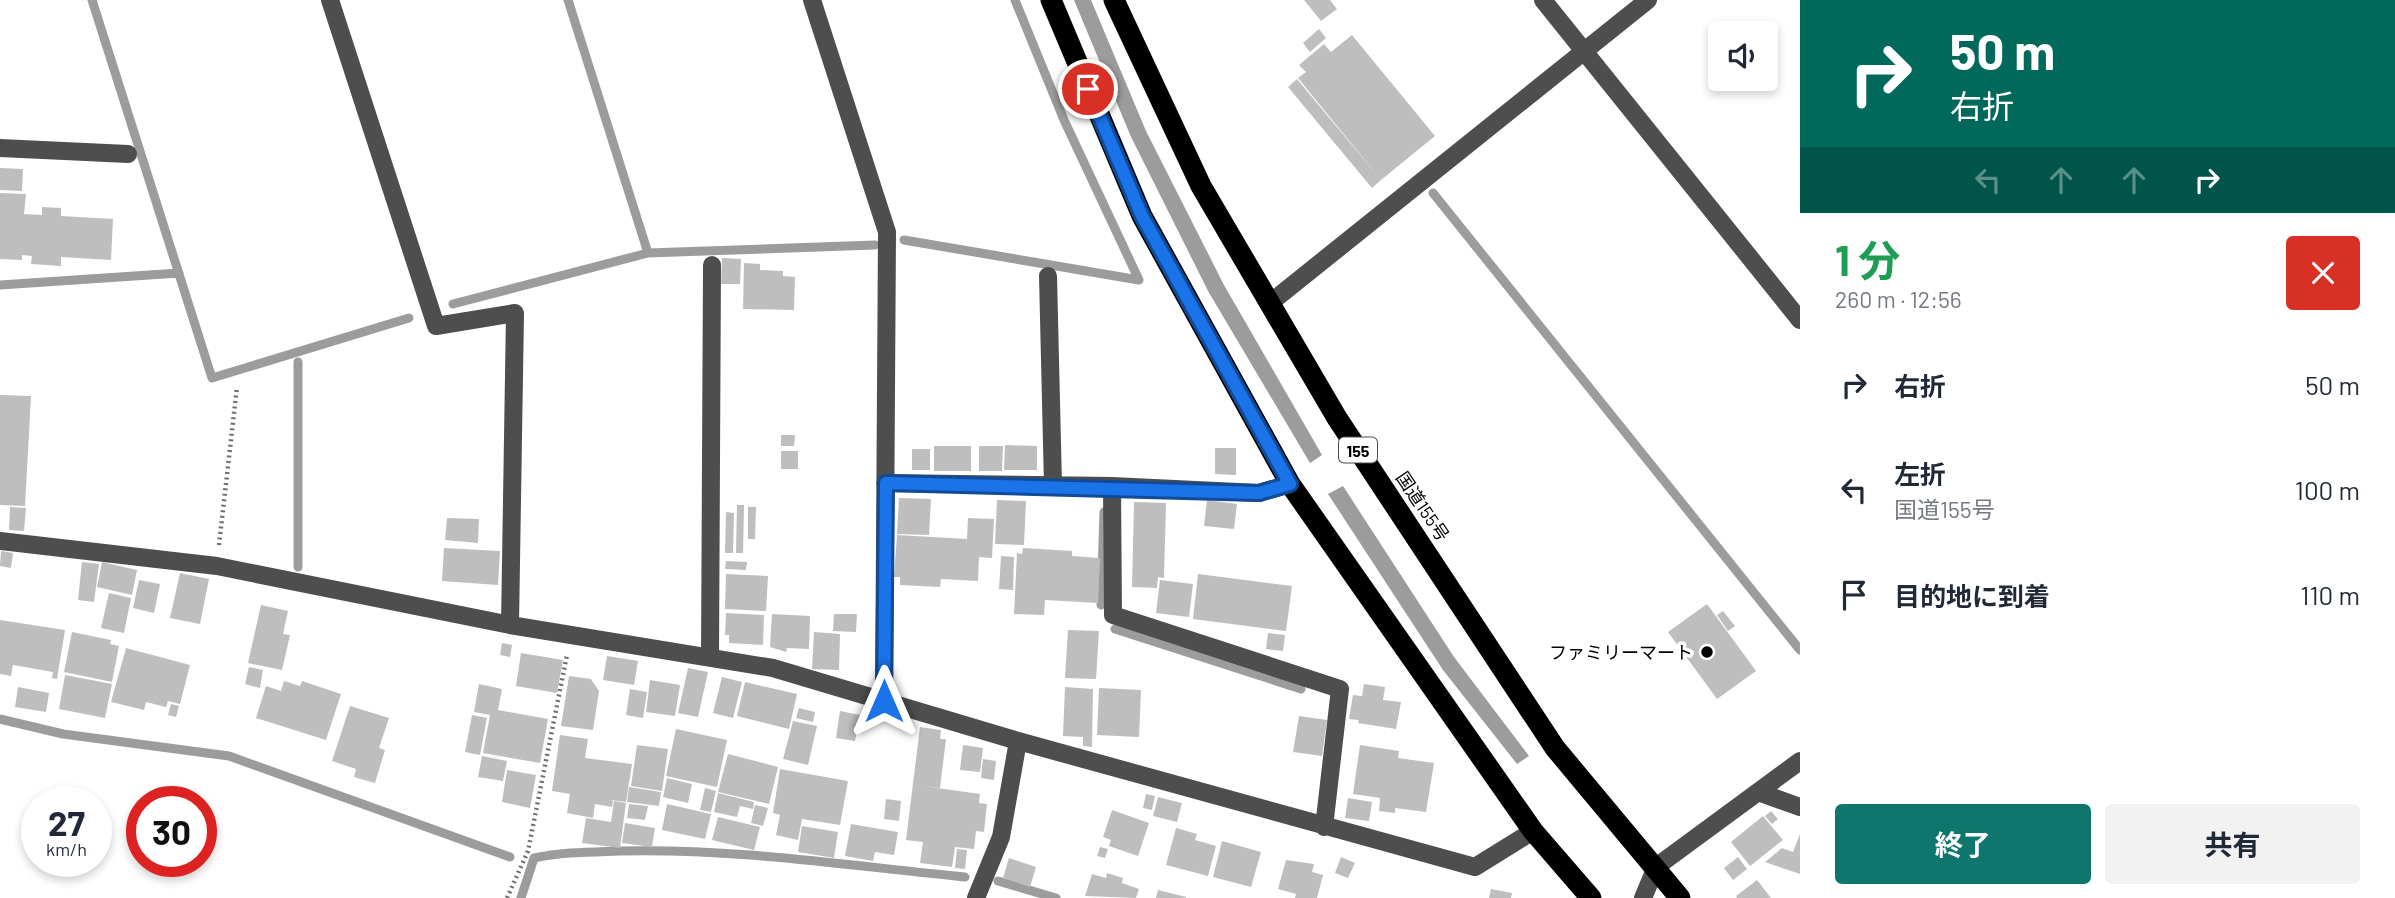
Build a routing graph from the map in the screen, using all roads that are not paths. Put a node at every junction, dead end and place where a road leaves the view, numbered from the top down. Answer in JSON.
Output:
{"nodes":[{"id":1,"x":330,"y":0,"type":"edge"},
{"id":2,"x":812,"y":0,"type":"edge"},
{"id":3,"x":1051,"y":0,"type":"edge"},
{"id":4,"x":1114,"y":0,"type":"edge"},
{"id":5,"x":1543,"y":0,"type":"edge"},
{"id":6,"x":1648,"y":0,"type":"edge"},
{"id":7,"x":1584,"y":51,"type":"junction"},
{"id":8,"x":0,"y":148,"type":"edge"},
{"id":9,"x":128,"y":154,"type":"dead end"},
{"id":10,"x":712,"y":265,"type":"dead end"},
{"id":11,"x":1048,"y":276,"type":"dead end"},
{"id":12,"x":1270,"y":303,"type":"junction"},
{"id":13,"x":1800,"y":320,"type":"edge"},
{"id":14,"x":886,"y":483,"type":"junction"},
{"id":15,"x":1290,"y":484,"type":"junction"},
{"id":16,"x":1053,"y":485,"type":"junction"},
{"id":17,"x":1112,"y":486,"type":"junction"},
{"id":18,"x":0,"y":541,"type":"edge"},
{"id":19,"x":510,"y":625,"type":"junction"},
{"id":20,"x":710,"y":657,"type":"junction"},
{"id":21,"x":884,"y":701,"type":"junction"},
{"id":22,"x":1018,"y":741,"type":"junction"},
{"id":23,"x":1800,"y":761,"type":"edge"},
{"id":24,"x":1758,"y":792,"type":"junction"},
{"id":25,"x":1800,"y":807,"type":"edge"},
{"id":26,"x":1324,"y":827,"type":"junction"},
{"id":27,"x":1533,"y":831,"type":"junction"},
{"id":28,"x":1656,"y":867,"type":"junction"},
{"id":29,"x":976,"y":898,"type":"edge"},
{"id":30,"x":1591,"y":898,"type":"edge"},
{"id":31,"x":1643,"y":898,"type":"edge"},
{"id":32,"x":1680,"y":898,"type":"edge"}],
"edges":[{"from":1,"to":19,"type":"street"},
{"from":2,"to":14,"type":"street"},
{"from":3,"to":15,"type":"highway"},
{"from":4,"to":12,"type":"highway","name":"国道155号","number":"155"},
{"from":5,"to":7,"type":"street"},
{"from":6,"to":7,"type":"street"},
{"from":7,"to":12,"type":"street"},
{"from":7,"to":13,"type":"street"},
{"from":8,"to":9,"type":"street"},
{"from":10,"to":20,"type":"street"},
{"from":11,"to":16,"type":"street"},
{"from":12,"to":28,"type":"highway","name":"国道155号","number":"155"},
{"from":14,"to":16,"type":"street"},
{"from":14,"to":21,"type":"street"},
{"from":15,"to":17,"type":"street"},
{"from":15,"to":27,"type":"highway"},
{"from":16,"to":17,"type":"street"},
{"from":17,"to":26,"type":"street"},
{"from":18,"to":19,"type":"street"},
{"from":19,"to":20,"type":"street"},
{"from":20,"to":21,"type":"street"},
{"from":21,"to":22,"type":"street"},
{"from":22,"to":26,"type":"street"},
{"from":22,"to":29,"type":"street"},
{"from":23,"to":24,"type":"street"},
{"from":24,"to":25,"type":"street"},
{"from":24,"to":28,"type":"street"},
{"from":26,"to":27,"type":"street"},
{"from":27,"to":30,"type":"highway"},
{"from":28,"to":31,"type":"street"},
{"from":28,"to":32,"type":"highway","name":"国道155号","number":"155"}]}
